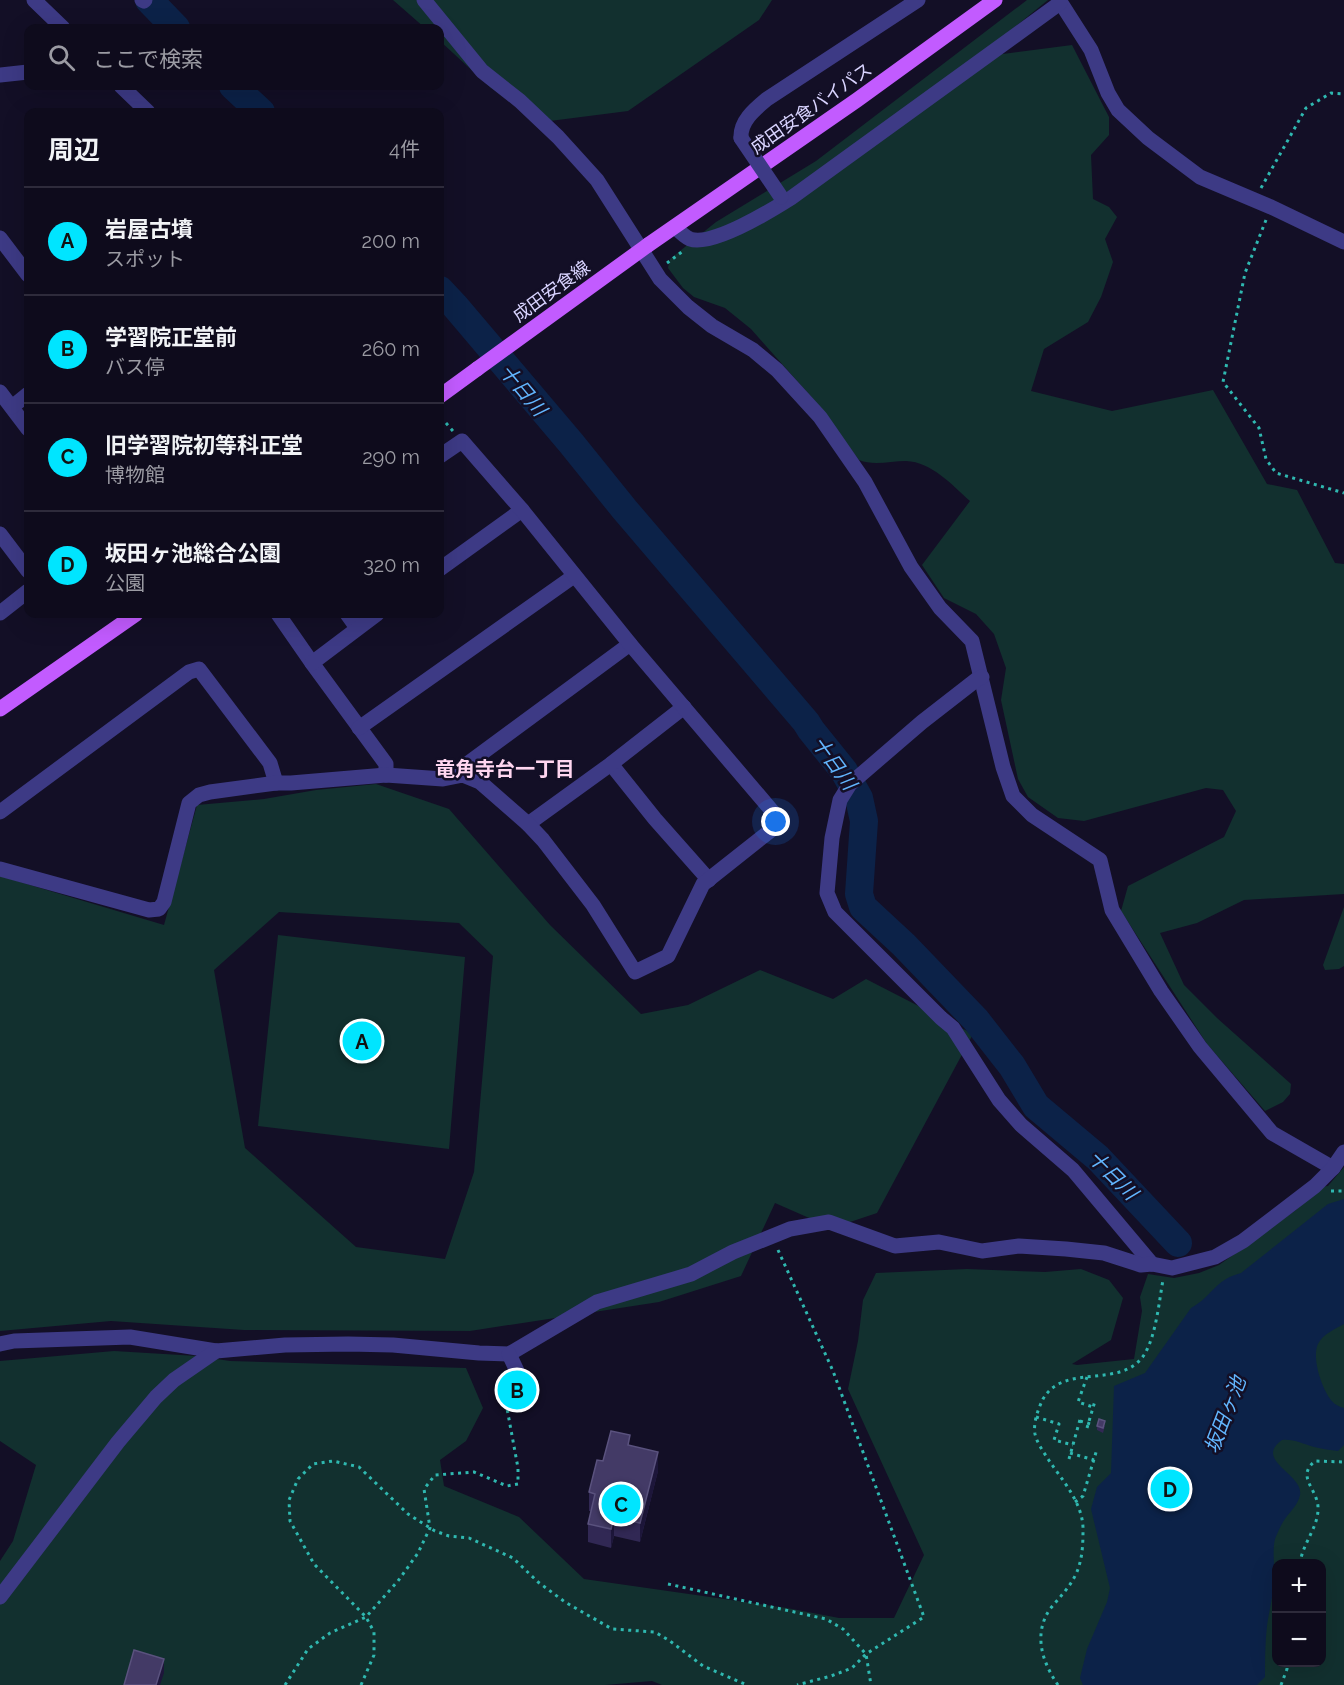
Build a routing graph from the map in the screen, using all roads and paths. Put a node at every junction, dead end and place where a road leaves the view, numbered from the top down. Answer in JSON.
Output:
{"nodes":[{"id":1,"x":34,"y":0,"type":"edge"},
{"id":2,"x":424,"y":0,"type":"edge"},
{"id":3,"x":918,"y":0,"type":"edge"},
{"id":4,"x":995,"y":0,"type":"edge"},
{"id":5,"x":1060,"y":1,"type":"edge"},
{"id":6,"x":59,"y":24,"type":"edge"},
{"id":7,"x":444,"y":24,"type":"edge"},
{"id":8,"x":444,"y":24,"type":"edge"},
{"id":9,"x":24,"y":72,"type":"edge"},
{"id":10,"x":0,"y":75,"type":"edge"},
{"id":11,"x":124,"y":90,"type":"edge"},
{"id":12,"x":1344,"y":94,"type":"edge"},
{"id":13,"x":144,"y":108,"type":"edge"},
{"id":14,"x":786,"y":197,"type":"junction"},
{"id":15,"x":1254,"y":200,"type":"junction"},
{"id":16,"x":1271,"y":207,"type":"junction"},
{"id":17,"x":675,"y":227,"type":"junction"},
{"id":18,"x":0,"y":238,"type":"edge"},
{"id":19,"x":1344,"y":242,"type":"edge"},
{"id":20,"x":648,"y":245,"type":"joint"},
{"id":21,"x":683,"y":251,"type":"dead end"},
{"id":22,"x":24,"y":270,"type":"edge"},
{"id":23,"x":656,"y":271,"type":"junction"},
{"id":24,"x":0,"y":392,"type":"edge"},
{"id":25,"x":444,"y":393,"type":"edge"},
{"id":26,"x":24,"y":397,"type":"edge"},
{"id":27,"x":12,"y":407,"type":"junction"},
{"id":28,"x":24,"y":424,"type":"edge"},
{"id":29,"x":444,"y":453,"type":"edge"},
{"id":30,"x":1344,"y":494,"type":"edge"},
{"id":31,"x":522,"y":510,"type":"junction"},
{"id":32,"x":0,"y":534,"type":"edge"},
{"id":33,"x":24,"y":566,"type":"edge"},
{"id":34,"x":444,"y":566,"type":"edge"},
{"id":35,"x":574,"y":576,"type":"junction"},
{"id":36,"x":24,"y":594,"type":"edge"},
{"id":37,"x":0,"y":612,"type":"edge"},
{"id":38,"x":130,"y":618,"type":"edge"},
{"id":39,"x":281,"y":618,"type":"edge"},
{"id":40,"x":349,"y":618,"type":"edge"},
{"id":41,"x":371,"y":618,"type":"edge"},
{"id":42,"x":357,"y":628,"type":"junction"},
{"id":43,"x":630,"y":644,"type":"junction"},
{"id":44,"x":312,"y":663,"type":"junction"},
{"id":45,"x":982,"y":677,"type":"junction"},
{"id":46,"x":684,"y":707,"type":"junction"},
{"id":47,"x":0,"y":709,"type":"edge"},
{"id":48,"x":359,"y":728,"type":"junction"},
{"id":49,"x":611,"y":764,"type":"junction"},
{"id":50,"x":386,"y":775,"type":"junction"},
{"id":51,"x":463,"y":775,"type":"junction"},
{"id":52,"x":276,"y":783,"type":"junction"},
{"id":53,"x":0,"y":812,"type":"edge"},
{"id":54,"x":528,"y":824,"type":"junction"},
{"id":55,"x":0,"y":868,"type":"edge"},
{"id":56,"x":709,"y":880,"type":"junction"},
{"id":57,"x":1344,"y":1152,"type":"edge"},
{"id":58,"x":1333,"y":1168,"type":"junction"},
{"id":59,"x":772,"y":1237,"type":"junction"},
{"id":60,"x":1159,"y":1266,"type":"junction"},
{"id":61,"x":0,"y":1344,"type":"edge"},
{"id":62,"x":216,"y":1351,"type":"junction"},
{"id":63,"x":503,"y":1354,"type":"junction"},
{"id":64,"x":1087,"y":1377,"type":"junction"},
{"id":65,"x":524,"y":1386,"type":"dead end"},
{"id":66,"x":1095,"y":1401,"type":"dead end"},
{"id":67,"x":1093,"y":1407,"type":"junction"},
{"id":68,"x":1081,"y":1416,"type":"dead end"},
{"id":69,"x":1036,"y":1417,"type":"junction"},
{"id":70,"x":1080,"y":1421,"type":"junction"},
{"id":71,"x":1094,"y":1425,"type":"dead end"},
{"id":72,"x":1087,"y":1426,"type":"junction"},
{"id":73,"x":1073,"y":1445,"type":"junction"},
{"id":74,"x":1097,"y":1449,"type":"dead end"},
{"id":75,"x":1071,"y":1453,"type":"junction"},
{"id":76,"x":1069,"y":1459,"type":"dead end"},
{"id":77,"x":1094,"y":1460,"type":"junction"},
{"id":78,"x":1344,"y":1462,"type":"edge"},
{"id":79,"x":1075,"y":1502,"type":"junction"},
{"id":80,"x":430,"y":1528,"type":"junction"},
{"id":81,"x":1300,"y":1559,"type":"edge"},
{"id":82,"x":668,"y":1584,"type":"dead end"},
{"id":83,"x":0,"y":1597,"type":"edge"},
{"id":84,"x":366,"y":1617,"type":"junction"},
{"id":85,"x":866,"y":1654,"type":"junction"},
{"id":86,"x":1287,"y":1667,"type":"edge"},
{"id":87,"x":285,"y":1685,"type":"edge"},
{"id":88,"x":361,"y":1685,"type":"edge"},
{"id":89,"x":747,"y":1685,"type":"edge"},
{"id":90,"x":798,"y":1685,"type":"edge"},
{"id":91,"x":872,"y":1685,"type":"edge"},
{"id":92,"x":1058,"y":1685,"type":"edge"},
{"id":93,"x":1281,"y":1685,"type":"edge"}],
"edges":[{"from":1,"to":6,"type":"street"},
{"from":2,"to":8,"type":"street"},
{"from":3,"to":14,"type":"street","bridge":true},
{"from":4,"to":17,"type":"main road","name":"成田安食バイパス"},
{"from":5,"to":14,"type":"street"},
{"from":5,"to":15,"type":"street"},
{"from":7,"to":23,"type":"street"},
{"from":9,"to":10,"type":"street"},
{"from":11,"to":13,"type":"street"},
{"from":12,"to":15,"type":"path"},
{"from":14,"to":17,"type":"street"},
{"from":15,"to":16,"type":"street"},
{"from":16,"to":19,"type":"street"},
{"from":16,"to":30,"type":"path"},
{"from":17,"to":20,"type":"main road","name":"成田安食バイパス"},
{"from":18,"to":22,"type":"street"},
{"from":20,"to":25,"type":"main road","name":"成田安食線","bridge":true},
{"from":21,"to":23,"type":"path"},
{"from":23,"to":45,"type":"street"},
{"from":24,"to":27,"type":"street"},
{"from":26,"to":27,"type":"street"},
{"from":27,"to":28,"type":"street"},
{"from":29,"to":31,"type":"street"},
{"from":31,"to":34,"type":"street"},
{"from":31,"to":35,"type":"street"},
{"from":32,"to":33,"type":"street"},
{"from":35,"to":43,"type":"street"},
{"from":35,"to":48,"type":"street"},
{"from":36,"to":37,"type":"street"},
{"from":38,"to":47,"type":"main road"},
{"from":39,"to":44,"type":"street"},
{"from":40,"to":42,"type":"street"},
{"from":41,"to":42,"type":"street"},
{"from":42,"to":44,"type":"street"},
{"from":43,"to":46,"type":"street"},
{"from":43,"to":51,"type":"street"},
{"from":44,"to":48,"type":"street"},
{"from":45,"to":58,"type":"street"},
{"from":45,"to":60,"type":"street"},
{"from":46,"to":49,"type":"street"},
{"from":46,"to":56,"type":"street"},
{"from":48,"to":50,"type":"street"},
{"from":49,"to":54,"type":"street"},
{"from":49,"to":56,"type":"street"},
{"from":50,"to":51,"type":"street"},
{"from":50,"to":52,"type":"street"},
{"from":51,"to":54,"type":"street"},
{"from":52,"to":53,"type":"street"},
{"from":52,"to":55,"type":"street"},
{"from":54,"to":56,"type":"street"},
{"from":57,"to":58,"type":"street"},
{"from":58,"to":60,"type":"street"},
{"from":59,"to":60,"type":"street"},
{"from":59,"to":63,"type":"street"},
{"from":59,"to":85,"type":"path"},
{"from":60,"to":64,"type":"path"},
{"from":61,"to":62,"type":"street"},
{"from":62,"to":63,"type":"street"},
{"from":62,"to":83,"type":"street"},
{"from":63,"to":65,"type":"street"},
{"from":63,"to":80,"type":"path"},
{"from":64,"to":67,"type":"path"},
{"from":64,"to":69,"type":"path"},
{"from":66,"to":67,"type":"path"},
{"from":67,"to":72,"type":"path"},
{"from":68,"to":70,"type":"path"},
{"from":69,"to":73,"type":"path"},
{"from":69,"to":79,"type":"path"},
{"from":70,"to":72,"type":"path"},
{"from":70,"to":73,"type":"path"},
{"from":71,"to":72,"type":"path"},
{"from":73,"to":75,"type":"path"},
{"from":74,"to":77,"type":"path"},
{"from":75,"to":76,"type":"path"},
{"from":75,"to":77,"type":"path"},
{"from":77,"to":79,"type":"path"},
{"from":78,"to":81,"type":"path"},
{"from":79,"to":92,"type":"path"},
{"from":80,"to":84,"type":"path"},
{"from":80,"to":84,"type":"path"},
{"from":80,"to":89,"type":"path"},
{"from":82,"to":85,"type":"path"},
{"from":84,"to":87,"type":"path"},
{"from":84,"to":88,"type":"path"},
{"from":85,"to":90,"type":"path"},
{"from":85,"to":91,"type":"path"},
{"from":86,"to":93,"type":"path"}]}
